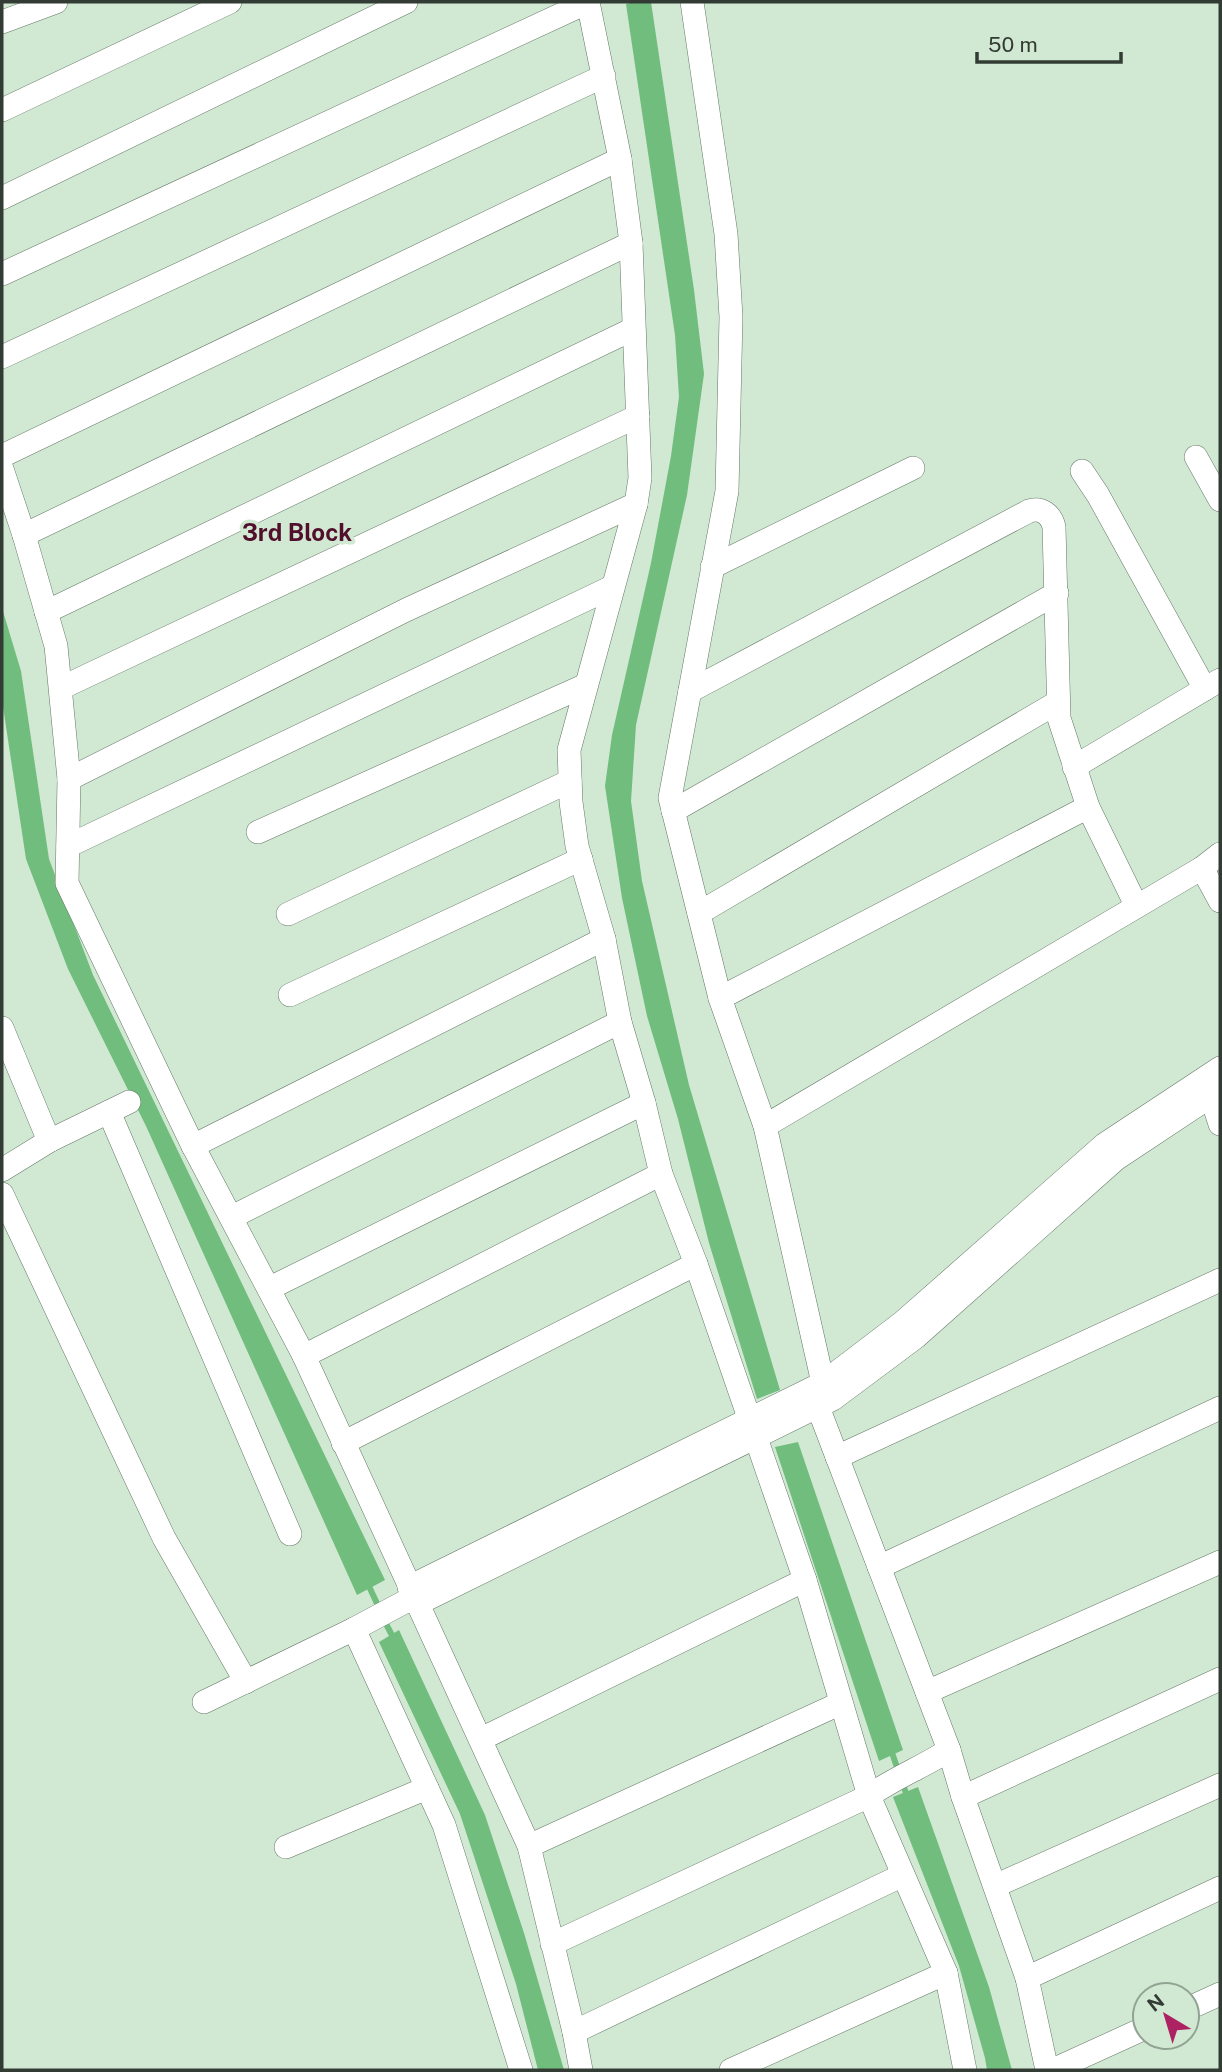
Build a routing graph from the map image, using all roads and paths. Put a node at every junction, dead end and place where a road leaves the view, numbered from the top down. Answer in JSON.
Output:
{"nodes":[{"id":1,"x":56,"y":2,"type":"edge"},
{"id":2,"x":230,"y":2,"type":"edge"},
{"id":3,"x":406,"y":2,"type":"edge"},
{"id":4,"x":588,"y":2,"type":"edge"},
{"id":5,"x":692,"y":2,"type":"edge"},
{"id":6,"x":2,"y":22,"type":"edge"},
{"id":7,"x":604,"y":76,"type":"junction"},
{"id":8,"x":2,"y":110,"type":"edge"},
{"id":9,"x":620,"y":159,"type":"junction"},
{"id":10,"x":2,"y":198,"type":"edge"},
{"id":11,"x":631,"y":243,"type":"junction"},
{"id":12,"x":2,"y":274,"type":"edge"},
{"id":13,"x":633,"y":329,"type":"junction"},
{"id":14,"x":2,"y":356,"type":"edge"},
{"id":15,"x":638,"y":416,"type":"junction"},
{"id":16,"x":2,"y":456,"type":"edge"},
{"id":17,"x":1196,"y":457,"type":"dead end"},
{"id":18,"x":913,"y":468,"type":"dead end"},
{"id":19,"x":2,"y":469,"type":"edge"},
{"id":20,"x":1083,"y":471,"type":"dead end"},
{"id":21,"x":1220,"y":500,"type":"edge"},
{"id":22,"x":636,"y":504,"type":"junction"},
{"id":23,"x":24,"y":535,"type":"junction"},
{"id":24,"x":712,"y":567,"type":"junction"},
{"id":25,"x":612,"y":587,"type":"junction"},
{"id":26,"x":1057,"y":593,"type":"junction"},
{"id":27,"x":46,"y":612,"type":"junction"},
{"id":28,"x":1213,"y":684,"type":"edge"},
{"id":29,"x":586,"y":685,"type":"junction"},
{"id":30,"x":61,"y":688,"type":"junction"},
{"id":31,"x":690,"y":691,"type":"junction"},
{"id":32,"x":1058,"y":702,"type":"junction"},
{"id":33,"x":1074,"y":767,"type":"junction"},
{"id":34,"x":69,"y":779,"type":"junction"},
{"id":35,"x":570,"y":781,"type":"junction"},
{"id":36,"x":1088,"y":807,"type":"junction"},
{"id":37,"x":673,"y":811,"type":"junction"},
{"id":38,"x":258,"y":832,"type":"dead end"},
{"id":39,"x":68,"y":846,"type":"junction"},
{"id":40,"x":1220,"y":854,"type":"edge"},
{"id":41,"x":581,"y":859,"type":"junction"},
{"id":42,"x":1202,"y":868,"type":"junction"},
{"id":43,"x":1220,"y":901,"type":"edge"},
{"id":44,"x":1136,"y":905,"type":"junction"},
{"id":45,"x":699,"y":913,"type":"junction"},
{"id":46,"x":288,"y":914,"type":"dead end"},
{"id":47,"x":604,"y":939,"type":"junction"},
{"id":48,"x":290,"y":995,"type":"dead end"},
{"id":49,"x":720,"y":998,"type":"junction"},
{"id":50,"x":620,"y":1022,"type":"junction"},
{"id":51,"x":2,"y":1028,"type":"edge"},
{"id":52,"x":1220,"y":1068,"type":"edge"},
{"id":53,"x":1215,"y":1093,"type":"edge"},
{"id":54,"x":644,"y":1103,"type":"junction"},
{"id":55,"x":1220,"y":1124,"type":"edge"},
{"id":56,"x":765,"y":1126,"type":"junction"},
{"id":57,"x":50,"y":1141,"type":"junction"},
{"id":58,"x":193,"y":1146,"type":"junction"},
{"id":59,"x":2,"y":1170,"type":"edge"},
{"id":60,"x":661,"y":1174,"type":"junction"},
{"id":61,"x":2,"y":1195,"type":"edge"},
{"id":62,"x":232,"y":1217,"type":"junction"},
{"id":63,"x":696,"y":1264,"type":"junction"},
{"id":64,"x":1220,"y":1280,"type":"edge"},
{"id":65,"x":270,"y":1288,"type":"junction"},
{"id":66,"x":304,"y":1356,"type":"junction"},
{"id":67,"x":823,"y":1383,"type":"junction"},
{"id":68,"x":818,"y":1407,"type":"junction"},
{"id":69,"x":1220,"y":1408,"type":"edge"},
{"id":70,"x":753,"y":1428,"type":"junction"},
{"id":71,"x":343,"y":1443,"type":"junction"},
{"id":72,"x":837,"y":1457,"type":"junction"},
{"id":73,"x":290,"y":1534,"type":"dead end"},
{"id":74,"x":1220,"y":1562,"type":"edge"},
{"id":75,"x":879,"y":1567,"type":"junction"},
{"id":76,"x":805,"y":1580,"type":"junction"},
{"id":77,"x":414,"y":1596,"type":"junction"},
{"id":78,"x":361,"y":1625,"type":"junction"},
{"id":79,"x":1220,"y":1679,"type":"edge"},
{"id":80,"x":246,"y":1682,"type":"junction"},
{"id":81,"x":927,"y":1692,"type":"junction"},
{"id":82,"x":204,"y":1702,"type":"dead end"},
{"id":83,"x":841,"y":1703,"type":"junction"},
{"id":84,"x":481,"y":1739,"type":"junction"},
{"id":85,"x":949,"y":1750,"type":"junction"},
{"id":86,"x":1220,"y":1785,"type":"edge"},
{"id":87,"x":427,"y":1788,"type":"junction"},
{"id":88,"x":869,"y":1796,"type":"junction"},
{"id":89,"x":963,"y":1797,"type":"junction"},
{"id":90,"x":529,"y":1846,"type":"junction"},
{"id":91,"x":285,"y":1847,"type":"dead end"},
{"id":92,"x":903,"y":1875,"type":"junction"},
{"id":93,"x":995,"y":1886,"type":"junction"},
{"id":94,"x":1220,"y":1888,"type":"edge"},
{"id":95,"x":552,"y":1944,"type":"junction"},
{"id":96,"x":946,"y":1973,"type":"junction"},
{"id":97,"x":1027,"y":1978,"type":"junction"},
{"id":98,"x":1220,"y":1994,"type":"edge"},
{"id":99,"x":1201,"y":2003,"type":"edge"},
{"id":100,"x":574,"y":2032,"type":"junction"},
{"id":101,"x":1131,"y":2034,"type":"edge"},
{"id":102,"x":957,"y":2067,"type":"edge"},
{"id":103,"x":521,"y":2070,"type":"edge"},
{"id":104,"x":581,"y":2070,"type":"edge"},
{"id":105,"x":731,"y":2070,"type":"edge"},
{"id":106,"x":1047,"y":2070,"type":"edge"},
{"id":107,"x":1054,"y":2070,"type":"edge"}],
"edges":[{"from":1,"to":6,"type":"street"},
{"from":2,"to":8,"type":"street"},
{"from":3,"to":10,"type":"street"},
{"from":4,"to":7,"type":"street"},
{"from":4,"to":12,"type":"street"},
{"from":5,"to":24,"type":"street"},
{"from":7,"to":9,"type":"street"},
{"from":7,"to":14,"type":"street"},
{"from":9,"to":11,"type":"street"},
{"from":9,"to":16,"type":"street"},
{"from":11,"to":13,"type":"street"},
{"from":11,"to":23,"type":"street"},
{"from":13,"to":15,"type":"street"},
{"from":13,"to":27,"type":"street"},
{"from":15,"to":22,"type":"street"},
{"from":15,"to":30,"type":"street"},
{"from":17,"to":21,"type":"street"},
{"from":18,"to":24,"type":"street"},
{"from":19,"to":23,"type":"street"},
{"from":20,"to":28,"type":"street"},
{"from":22,"to":25,"type":"street"},
{"from":22,"to":34,"type":"street"},
{"from":23,"to":27,"type":"street"},
{"from":24,"to":31,"type":"street"},
{"from":25,"to":29,"type":"street"},
{"from":25,"to":39,"type":"street"},
{"from":26,"to":31,"type":"street"},
{"from":26,"to":32,"type":"street"},
{"from":26,"to":37,"type":"street"},
{"from":27,"to":30,"type":"street"},
{"from":28,"to":33,"type":"street"},
{"from":29,"to":35,"type":"street"},
{"from":29,"to":38,"type":"street"},
{"from":30,"to":34,"type":"street"},
{"from":31,"to":37,"type":"street"},
{"from":32,"to":33,"type":"street"},
{"from":32,"to":45,"type":"street"},
{"from":33,"to":36,"type":"street"},
{"from":34,"to":39,"type":"street"},
{"from":35,"to":41,"type":"street"},
{"from":35,"to":46,"type":"street"},
{"from":36,"to":44,"type":"street"},
{"from":36,"to":49,"type":"street"},
{"from":37,"to":45,"type":"street"},
{"from":39,"to":58,"type":"street"},
{"from":40,"to":42,"type":"street"},
{"from":41,"to":47,"type":"street"},
{"from":41,"to":48,"type":"street"},
{"from":42,"to":43,"type":"street"},
{"from":42,"to":44,"type":"street"},
{"from":44,"to":56,"type":"street"},
{"from":45,"to":49,"type":"street"},
{"from":47,"to":50,"type":"street"},
{"from":47,"to":58,"type":"street"},
{"from":49,"to":56,"type":"street"},
{"from":50,"to":54,"type":"street"},
{"from":50,"to":62,"type":"street"},
{"from":51,"to":57,"type":"street"},
{"from":52,"to":67,"type":"street"},
{"from":53,"to":55,"type":"street"},
{"from":53,"to":68,"type":"street"},
{"from":54,"to":60,"type":"street"},
{"from":54,"to":65,"type":"street"},
{"from":56,"to":67,"type":"street"},
{"from":57,"to":59,"type":"street"},
{"from":57,"to":73,"type":"street"},
{"from":58,"to":62,"type":"street"},
{"from":60,"to":63,"type":"street"},
{"from":60,"to":66,"type":"street"},
{"from":61,"to":80,"type":"street"},
{"from":62,"to":65,"type":"street"},
{"from":63,"to":70,"type":"street"},
{"from":63,"to":71,"type":"street"},
{"from":64,"to":72,"type":"street"},
{"from":65,"to":66,"type":"street"},
{"from":66,"to":71,"type":"street"},
{"from":67,"to":70,"type":"street"},
{"from":68,"to":70,"type":"street"},
{"from":68,"to":72,"type":"street"},
{"from":69,"to":75,"type":"street"},
{"from":70,"to":76,"type":"street"},
{"from":70,"to":77,"type":"street"},
{"from":71,"to":77,"type":"street"},
{"from":72,"to":75,"type":"street"},
{"from":74,"to":81,"type":"street"},
{"from":75,"to":81,"type":"street"},
{"from":76,"to":83,"type":"street"},
{"from":76,"to":84,"type":"street"},
{"from":77,"to":78,"type":"street"},
{"from":77,"to":84,"type":"street"},
{"from":78,"to":80,"type":"street"},
{"from":78,"to":87,"type":"street"},
{"from":79,"to":89,"type":"street"},
{"from":80,"to":82,"type":"street"},
{"from":81,"to":85,"type":"street"},
{"from":83,"to":88,"type":"street"},
{"from":83,"to":90,"type":"street"},
{"from":84,"to":90,"type":"street"},
{"from":85,"to":88,"type":"street"},
{"from":85,"to":89,"type":"street"},
{"from":86,"to":93,"type":"street"},
{"from":87,"to":91,"type":"street"},
{"from":87,"to":103,"type":"street"},
{"from":88,"to":92,"type":"street"},
{"from":88,"to":95,"type":"street"},
{"from":89,"to":93,"type":"street"},
{"from":90,"to":95,"type":"street"},
{"from":92,"to":96,"type":"street"},
{"from":92,"to":100,"type":"street"},
{"from":93,"to":97,"type":"street"},
{"from":94,"to":97,"type":"street"},
{"from":95,"to":100,"type":"street"},
{"from":96,"to":102,"type":"street"},
{"from":96,"to":105,"type":"street"},
{"from":97,"to":106,"type":"street"},
{"from":98,"to":99,"type":"street"},
{"from":100,"to":104,"type":"street"},
{"from":101,"to":107,"type":"street"}]}
